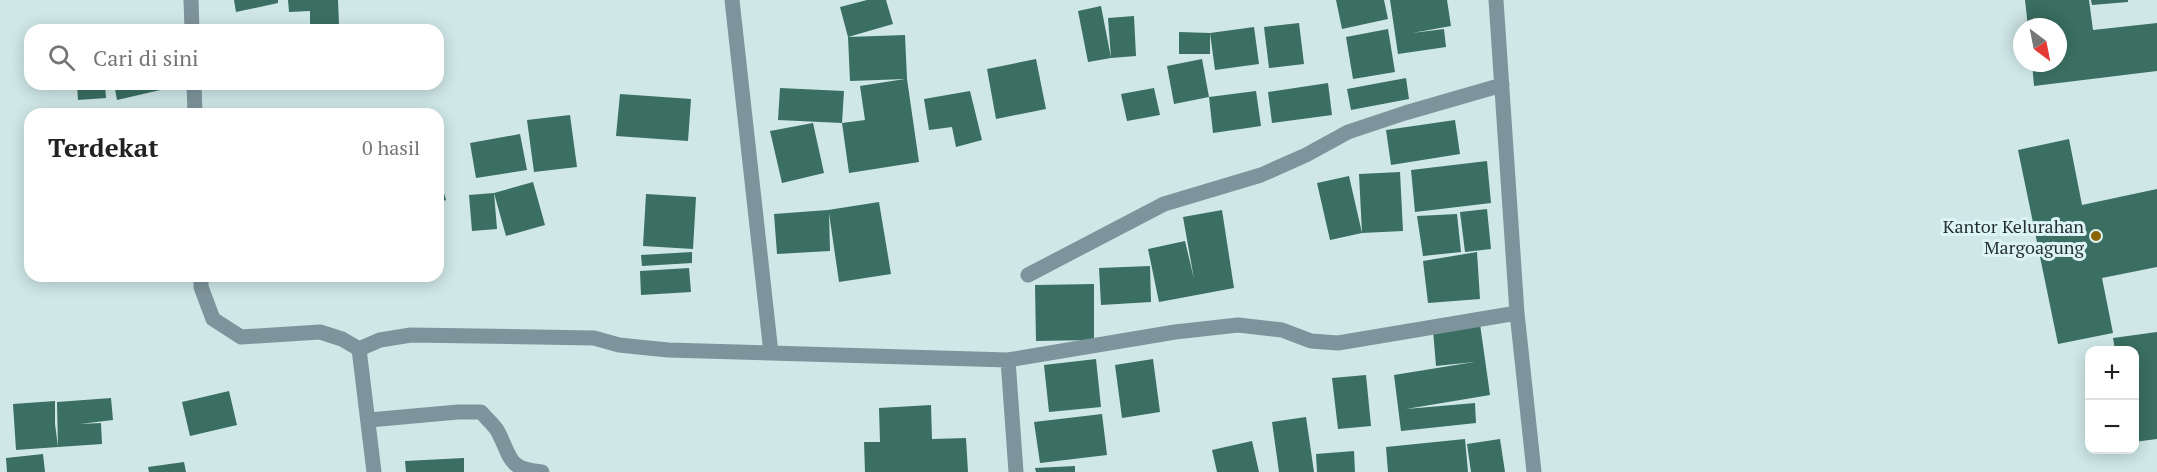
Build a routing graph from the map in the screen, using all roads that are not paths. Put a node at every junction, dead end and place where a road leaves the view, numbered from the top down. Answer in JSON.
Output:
{"nodes":[{"id":1,"x":191,"y":0,"type":"edge"},
{"id":2,"x":732,"y":0,"type":"edge"},
{"id":3,"x":1496,"y":0,"type":"edge"},
{"id":4,"x":192,"y":24,"type":"edge"},
{"id":5,"x":1502,"y":85,"type":"junction"},
{"id":6,"x":194,"y":90,"type":"edge"},
{"id":7,"x":195,"y":108,"type":"edge"},
{"id":8,"x":1028,"y":275,"type":"dead end"},
{"id":9,"x":201,"y":282,"type":"edge"},
{"id":10,"x":1517,"y":313,"type":"junction"},
{"id":11,"x":359,"y":349,"type":"junction"},
{"id":12,"x":771,"y":353,"type":"junction"},
{"id":13,"x":1008,"y":360,"type":"junction"},
{"id":14,"x":369,"y":420,"type":"junction"},
{"id":15,"x":374,"y":472,"type":"edge"},
{"id":16,"x":542,"y":472,"type":"edge"},
{"id":17,"x":1016,"y":472,"type":"edge"},
{"id":18,"x":1534,"y":472,"type":"edge"}],
"edges":[{"from":1,"to":4,"type":"street"},
{"from":2,"to":12,"type":"street"},
{"from":3,"to":5,"type":"street"},
{"from":5,"to":8,"type":"street"},
{"from":5,"to":10,"type":"street"},
{"from":6,"to":7,"type":"street"},
{"from":9,"to":11,"type":"street"},
{"from":10,"to":13,"type":"street"},
{"from":10,"to":18,"type":"street"},
{"from":11,"to":12,"type":"street"},
{"from":11,"to":14,"type":"street"},
{"from":12,"to":13,"type":"street"},
{"from":13,"to":17,"type":"street"},
{"from":14,"to":15,"type":"street"},
{"from":14,"to":16,"type":"street"}]}
